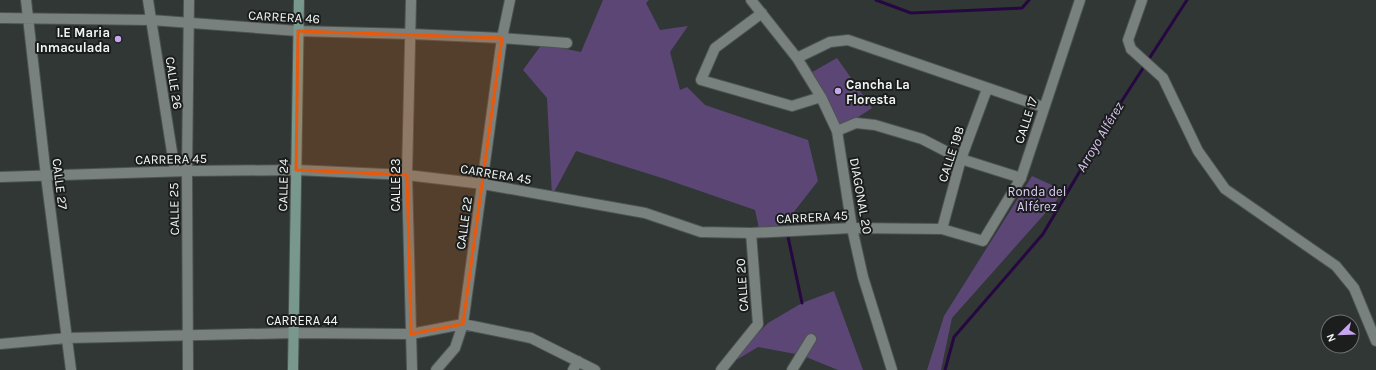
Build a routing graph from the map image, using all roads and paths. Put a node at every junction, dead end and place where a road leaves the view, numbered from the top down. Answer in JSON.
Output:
{"nodes":[{"id":1,"x":26,"y":0,"type":"edge"},
{"id":2,"x":148,"y":0,"type":"edge"},
{"id":3,"x":189,"y":0,"type":"edge"},
{"id":4,"x":299,"y":0,"type":"edge"},
{"id":5,"x":412,"y":0,"type":"edge"},
{"id":6,"x":510,"y":0,"type":"edge"},
{"id":7,"x":751,"y":0,"type":"edge"},
{"id":8,"x":1080,"y":0,"type":"edge"},
{"id":9,"x":1142,"y":0,"type":"edge"},
{"id":10,"x":762,"y":13,"type":"junction"},
{"id":11,"x":0,"y":18,"type":"edge"},
{"id":12,"x":28,"y":18,"type":"junction"},
{"id":13,"x":151,"y":20,"type":"junction"},
{"id":14,"x":189,"y":24,"type":"junction"},
{"id":15,"x":298,"y":31,"type":"junction"},
{"id":16,"x":411,"y":34,"type":"junction"},
{"id":17,"x":502,"y":38,"type":"junction"},
{"id":18,"x":567,"y":44,"type":"dead end"},
{"id":19,"x":797,"y":58,"type":"junction"},
{"id":20,"x":988,"y":89,"type":"junction"},
{"id":21,"x":821,"y":97,"type":"junction"},
{"id":22,"x":1044,"y":107,"type":"junction"},
{"id":23,"x":837,"y":130,"type":"junction"},
{"id":24,"x":961,"y":159,"type":"junction"},
{"id":25,"x":296,"y":170,"type":"junction"},
{"id":26,"x":175,"y":171,"type":"junction"},
{"id":27,"x":187,"y":171,"type":"junction"},
{"id":28,"x":407,"y":175,"type":"junction"},
{"id":29,"x":46,"y":176,"type":"junction"},
{"id":30,"x":0,"y":178,"type":"edge"},
{"id":31,"x":1020,"y":178,"type":"junction"},
{"id":32,"x":483,"y":184,"type":"junction"},
{"id":33,"x":852,"y":228,"type":"junction"},
{"id":34,"x":942,"y":229,"type":"junction"},
{"id":35,"x":751,"y":233,"type":"junction"},
{"id":36,"x":983,"y":241,"type":"joint"},
{"id":37,"x":463,"y":324,"type":"junction"},
{"id":38,"x":294,"y":333,"type":"junction"},
{"id":39,"x":411,"y":334,"type":"junction"},
{"id":40,"x":188,"y":335,"type":"junction"},
{"id":41,"x":67,"y":338,"type":"junction"},
{"id":42,"x":811,"y":338,"type":"dead end"},
{"id":43,"x":1376,"y":341,"type":"edge"},
{"id":44,"x":0,"y":344,"type":"edge"},
{"id":45,"x":578,"y":361,"type":"junction"},
{"id":46,"x":71,"y":370,"type":"edge"},
{"id":47,"x":188,"y":370,"type":"edge"},
{"id":48,"x":293,"y":370,"type":"edge"},
{"id":49,"x":412,"y":370,"type":"edge"},
{"id":50,"x":436,"y":370,"type":"edge"},
{"id":51,"x":573,"y":370,"type":"edge"},
{"id":52,"x":595,"y":370,"type":"edge"},
{"id":53,"x":721,"y":370,"type":"edge"},
{"id":54,"x":792,"y":370,"type":"edge"},
{"id":55,"x":892,"y":370,"type":"edge"}],
"edges":[{"from":1,"to":12,"type":"street","name":"CALLE 27"},
{"from":2,"to":13,"type":"street","name":"CALLE 26"},
{"from":3,"to":14,"type":"street","name":"CALLE 25"},
{"from":4,"to":15,"type":"main road","name":"CALLE 24"},
{"from":5,"to":16,"type":"street","name":"CALLE 23"},
{"from":6,"to":17,"type":"street","name":"CALLE 22"},
{"from":7,"to":10,"type":"street","name":"DIAGONAL 20"},
{"from":8,"to":22,"type":"street","name":"CALLE 17"},
{"from":9,"to":43,"type":"street"},
{"from":10,"to":19,"type":"street","name":"DIAGONAL 20"},
{"from":10,"to":21,"type":"street"},
{"from":11,"to":12,"type":"street","name":"CARRERA 46"},
{"from":12,"to":13,"type":"street","name":"CARRERA 46"},
{"from":12,"to":29,"type":"street","name":"CALLE 27"},
{"from":13,"to":14,"type":"street","name":"CARRERA 46"},
{"from":13,"to":26,"type":"street","name":"CALLE 26"},
{"from":14,"to":15,"type":"street","name":"CARRERA 46"},
{"from":14,"to":27,"type":"street","name":"CALLE 25"},
{"from":15,"to":16,"type":"street","name":"CARRERA 46"},
{"from":15,"to":25,"type":"main road","name":"CALLE 24"},
{"from":16,"to":17,"type":"street","name":"CARRERA 46"},
{"from":16,"to":28,"type":"street","name":"CALLE 23"},
{"from":17,"to":18,"type":"street","name":"CARRERA 46"},
{"from":17,"to":32,"type":"street","name":"CALLE 22"},
{"from":19,"to":20,"type":"street"},
{"from":19,"to":21,"type":"street","name":"DIAGONAL 20"},
{"from":20,"to":22,"type":"street"},
{"from":20,"to":24,"type":"street","name":"CALLE 19B"},
{"from":21,"to":23,"type":"street","name":"DIAGONAL 20"},
{"from":22,"to":31,"type":"street","name":"CALLE 17"},
{"from":23,"to":24,"type":"street"},
{"from":23,"to":33,"type":"street","name":"DIAGONAL 20"},
{"from":24,"to":31,"type":"street"},
{"from":24,"to":34,"type":"street","name":"CALLE 19B"},
{"from":25,"to":27,"type":"street","name":"CARRERA 45"},
{"from":25,"to":28,"type":"street","name":"CARRERA 45"},
{"from":25,"to":38,"type":"main road","name":"CALLE 24"},
{"from":26,"to":27,"type":"street","name":"CARRERA 45"},
{"from":26,"to":29,"type":"street","name":"CARRERA 45"},
{"from":27,"to":40,"type":"street","name":"CALLE 25"},
{"from":28,"to":32,"type":"street","name":"CARRERA 45"},
{"from":28,"to":39,"type":"street","name":"CALLE 23"},
{"from":29,"to":30,"type":"street","name":"CARRERA 45"},
{"from":29,"to":41,"type":"street","name":"CALLE 27"},
{"from":31,"to":36,"type":"street","name":"CALLE 17"},
{"from":32,"to":35,"type":"street","name":"CARRERA 45"},
{"from":32,"to":37,"type":"street","name":"CALLE 22"},
{"from":33,"to":34,"type":"street","name":"CARRERA 45"},
{"from":33,"to":35,"type":"street","name":"CARRERA 45"},
{"from":33,"to":55,"type":"street","name":"DIAGONAL 20"},
{"from":34,"to":36,"type":"street","name":"CARRERA 45"},
{"from":35,"to":53,"type":"street","name":"CALLE 20"},
{"from":37,"to":39,"type":"street","name":"CARRERA 44"},
{"from":37,"to":45,"type":"street","name":"CARRERA 44"},
{"from":37,"to":50,"type":"street","name":"CALLE 22"},
{"from":38,"to":39,"type":"street","name":"CARRERA 44"},
{"from":38,"to":40,"type":"street","name":"CARRERA 44"},
{"from":38,"to":48,"type":"main road","name":"CALLE 24"},
{"from":39,"to":49,"type":"street","name":"CALLE 23"},
{"from":40,"to":41,"type":"street","name":"CARRERA 44"},
{"from":40,"to":47,"type":"street","name":"CALLE 25"},
{"from":41,"to":44,"type":"street","name":"CARRERA 44"},
{"from":41,"to":46,"type":"street","name":"CALLE 27"},
{"from":42,"to":54,"type":"street"},
{"from":45,"to":51,"type":"street"},
{"from":45,"to":52,"type":"street","name":"CARRERA 44"}]}
